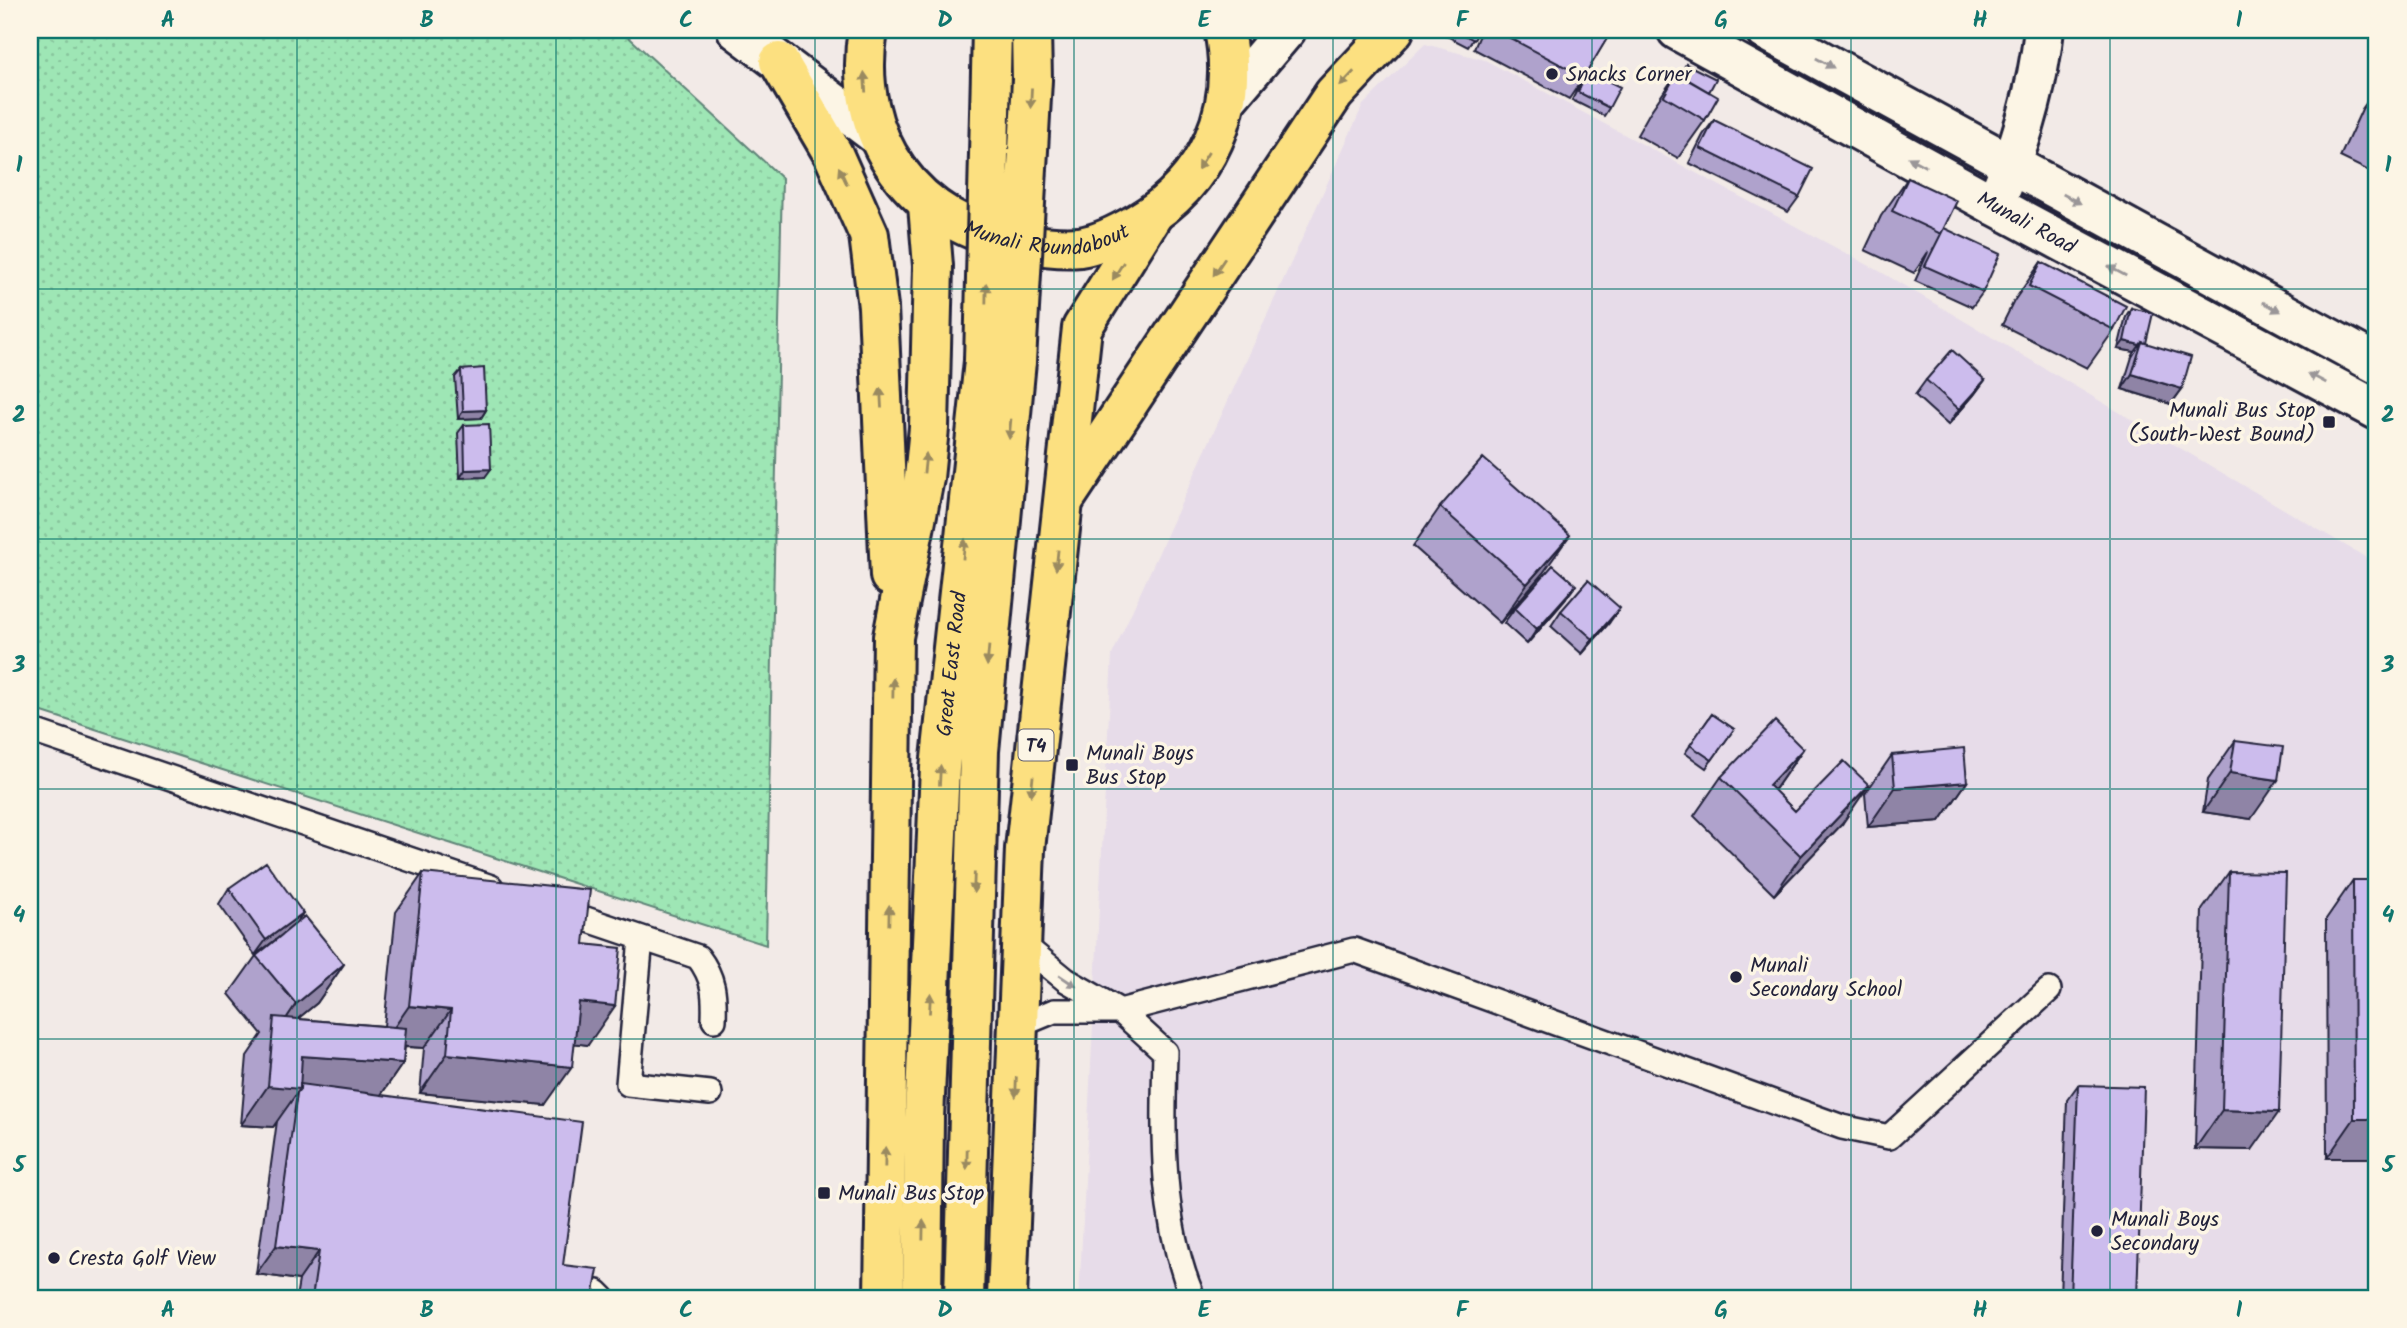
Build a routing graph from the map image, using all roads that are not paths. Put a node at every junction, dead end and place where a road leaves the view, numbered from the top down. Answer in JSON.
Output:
{"nodes":[{"id":1,"x":737,"y":30,"type":"edge"},
{"id":2,"x":868,"y":30,"type":"edge"},
{"id":3,"x":992,"y":30,"type":"edge"},
{"id":4,"x":1031,"y":30,"type":"edge"},
{"id":5,"x":1224,"y":30,"type":"edge"},
{"id":6,"x":1286,"y":30,"type":"edge"},
{"id":7,"x":1394,"y":30,"type":"edge"},
{"id":8,"x":1677,"y":30,"type":"edge"},
{"id":9,"x":1765,"y":30,"type":"edge"},
{"id":10,"x":2044,"y":30,"type":"edge"},
{"id":11,"x":779,"y":62,"type":"junction"},
{"id":12,"x":1227,"y":97,"type":"junction"},
{"id":13,"x":879,"y":137,"type":"junction"},
{"id":14,"x":2012,"y":166,"type":"junction"},
{"id":15,"x":928,"y":205,"type":"junction"},
{"id":16,"x":1994,"y":205,"type":"junction"},
{"id":17,"x":1154,"y":213,"type":"junction"},
{"id":18,"x":1000,"y":361,"type":"junction"},
{"id":19,"x":2377,"y":364,"type":"edge"},
{"id":20,"x":2377,"y":410,"type":"edge"},
{"id":21,"x":1063,"y":501,"type":"junction"},
{"id":22,"x":893,"y":637,"type":"junction"},
{"id":23,"x":30,"y":730,"type":"edge"},
{"id":24,"x":511,"y":894,"type":"edge"},
{"id":25,"x":537,"y":903,"type":"edge"},
{"id":26,"x":641,"y":938,"type":"junction"},
{"id":27,"x":1021,"y":943,"type":"junction"},
{"id":28,"x":2049,"y":990,"type":"dead end"},
{"id":29,"x":1120,"y":1011,"type":"junction"},
{"id":30,"x":713,"y":1020,"type":"dead end"},
{"id":31,"x":1018,"y":1026,"type":"junction"},
{"id":32,"x":710,"y":1094,"type":"dead end"},
{"id":33,"x":884,"y":1298,"type":"edge"},
{"id":34,"x":922,"y":1298,"type":"edge"},
{"id":35,"x":964,"y":1298,"type":"edge"},
{"id":36,"x":1007,"y":1298,"type":"edge"},
{"id":37,"x":1193,"y":1298,"type":"edge"}],
"edges":[{"from":1,"to":11,"type":"main road"},
{"from":13,"to":2,"type":"main road","name":"Munali Roundabout","one_way":true},
{"from":18,"to":3,"type":"main road","name":"Great East Road","one_way":true,"bridge":true},
{"from":4,"to":18,"type":"main road","name":"Great East Road","one_way":true,"bridge":true},
{"from":5,"to":12,"type":"main road","name":"Munali Roundabout"},
{"from":6,"to":12,"type":"main road"},
{"from":7,"to":21,"type":"main road","one_way":true},
{"from":16,"to":8,"type":"main road","name":"Munali Road","one_way":true},
{"from":9,"to":14,"type":"main road","name":"Munali Road","one_way":true},
{"from":10,"to":14,"type":"main road"},
{"from":11,"to":13,"type":"main road"},
{"from":22,"to":11,"type":"main road","one_way":true},
{"from":12,"to":17,"type":"main road","name":"Munali Roundabout","one_way":true},
{"from":13,"to":15,"type":"main road","name":"Munali Roundabout"},
{"from":14,"to":16,"type":"main road"},
{"from":14,"to":19,"type":"main road","name":"Munali Road","one_way":true},
{"from":15,"to":17,"type":"main road","name":"Munali Roundabout"},
{"from":22,"to":15,"type":"main road","one_way":true},
{"from":20,"to":16,"type":"main road","name":"Munali Road","one_way":true},
{"from":17,"to":21,"type":"main road","number":"T4","one_way":true},
{"from":34,"to":18,"type":"main road","name":"Great East Road","one_way":true},
{"from":18,"to":35,"type":"main road","name":"Great East Road","one_way":true},
{"from":21,"to":27,"type":"main road","number":"T4","one_way":true},
{"from":33,"to":22,"type":"main road","one_way":true},
{"from":23,"to":24,"type":"lane"},
{"from":25,"to":26,"type":"lane"},
{"from":26,"to":30,"type":"lane"},
{"from":26,"to":32,"type":"lane"},
{"from":27,"to":29,"type":"lane","one_way":true},
{"from":27,"to":31,"type":"main road","number":"T4"},
{"from":28,"to":29,"type":"lane"},
{"from":29,"to":31,"type":"lane"},
{"from":29,"to":37,"type":"lane"},
{"from":31,"to":36,"type":"main road","number":"T4","one_way":true}]}
